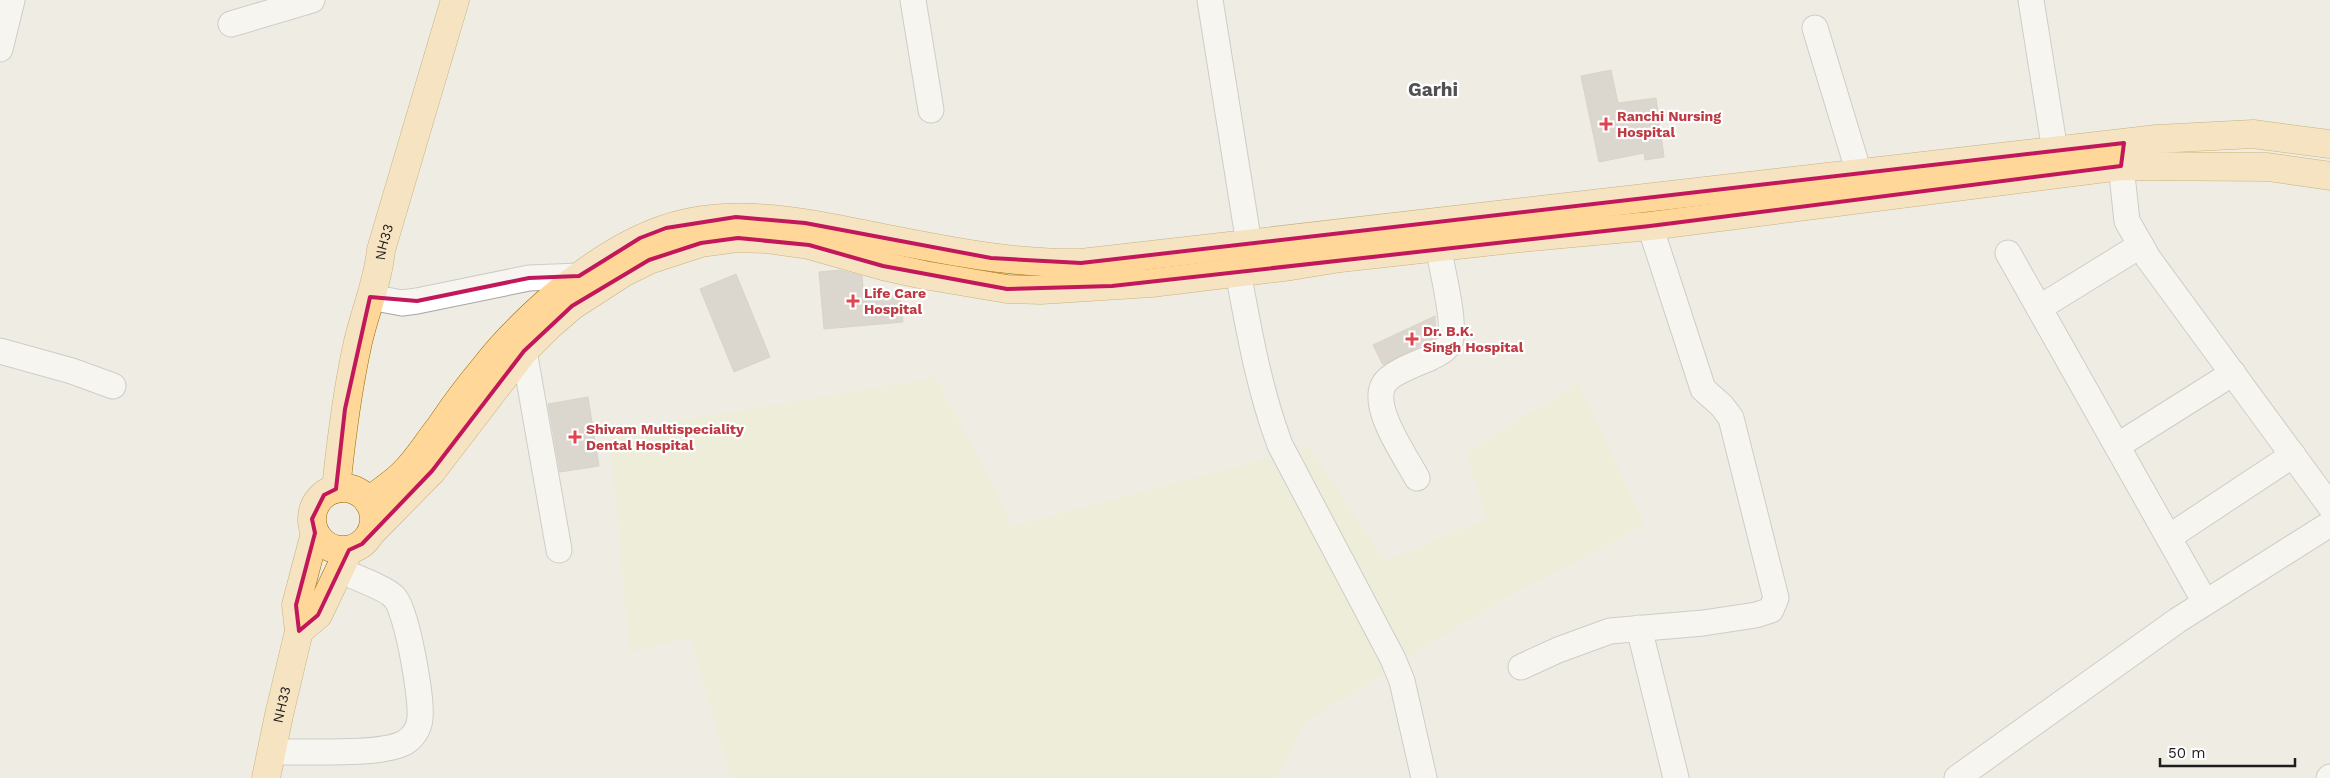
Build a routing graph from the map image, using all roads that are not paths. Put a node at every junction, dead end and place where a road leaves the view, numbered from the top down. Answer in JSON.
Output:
{"nodes":[{"id":1,"x":12,"y":0,"type":"edge"},
{"id":2,"x":312,"y":0,"type":"edge"},
{"id":3,"x":456,"y":0,"type":"edge"},
{"id":4,"x":475,"y":0,"type":"edge"},
{"id":5,"x":913,"y":0,"type":"edge"},
{"id":6,"x":1210,"y":0,"type":"edge"},
{"id":7,"x":2031,"y":0,"type":"edge"},
{"id":8,"x":231,"y":24,"type":"dead end"},
{"id":9,"x":1815,"y":28,"type":"dead end"},
{"id":10,"x":0,"y":49,"type":"edge"},
{"id":11,"x":932,"y":110,"type":"dead end"},
{"id":12,"x":2330,"y":142,"type":"edge"},
{"id":13,"x":2122,"y":154,"type":"junction"},
{"id":14,"x":2057,"y":162,"type":"junction"},
{"id":15,"x":1859,"y":173,"type":"junction"},
{"id":16,"x":2330,"y":176,"type":"edge"},
{"id":17,"x":1650,"y":226,"type":"junction"},
{"id":18,"x":1249,"y":244,"type":"junction"},
{"id":19,"x":2141,"y":245,"type":"junction"},
{"id":20,"x":1438,"y":248,"type":"junction"},
{"id":21,"x":2008,"y":253,"type":"dead end"},
{"id":22,"x":1238,"y":272,"type":"junction"},
{"id":23,"x":579,"y":276,"type":"junction"},
{"id":24,"x":374,"y":286,"type":"junction"},
{"id":25,"x":2039,"y":308,"type":"junction"},
{"id":26,"x":524,"y":350,"type":"junction"},
{"id":27,"x":0,"y":352,"type":"edge"},
{"id":28,"x":2233,"y":373,"type":"junction"},
{"id":29,"x":113,"y":386,"type":"dead end"},
{"id":30,"x":2117,"y":446,"type":"junction"},
{"id":31,"x":2293,"y":455,"type":"junction"},
{"id":32,"x":1417,"y":478,"type":"dead end"},
{"id":33,"x":336,"y":489,"type":"junction"},
{"id":34,"x":368,"y":501,"type":"junction"},
{"id":35,"x":2330,"y":506,"type":"edge"},
{"id":36,"x":2330,"y":524,"type":"edge"},
{"id":37,"x":315,"y":533,"type":"junction"},
{"id":38,"x":371,"y":533,"type":"junction"},
{"id":39,"x":2169,"y":537,"type":"junction"},
{"id":40,"x":560,"y":550,"type":"dead end"},
{"id":41,"x":344,"y":560,"type":"junction"},
{"id":42,"x":2206,"y":602,"type":"junction"},
{"id":43,"x":1639,"y":628,"type":"junction"},
{"id":44,"x":299,"y":631,"type":"junction"},
{"id":45,"x":1521,"y":667,"type":"dead end"},
{"id":46,"x":269,"y":765,"type":"edge"},
{"id":47,"x":1424,"y":778,"type":"edge"},
{"id":48,"x":1676,"y":778,"type":"edge"},
{"id":49,"x":1957,"y":778,"type":"edge"}],
"edges":[{"from":1,"to":10,"type":"street"},
{"from":2,"to":8,"type":"street"},
{"from":3,"to":24,"type":"main road","name":"NH33"},
{"from":4,"to":24,"type":"main road"},
{"from":5,"to":11,"type":"street"},
{"from":6,"to":18,"type":"street"},
{"from":7,"to":14,"type":"street"},
{"from":9,"to":15,"type":"street"},
{"from":12,"to":13,"type":"main road"},
{"from":13,"to":14,"type":"main road"},
{"from":13,"to":16,"type":"main road"},
{"from":13,"to":19,"type":"street"},
{"from":14,"to":15,"type":"main road"},
{"from":14,"to":17,"type":"main road"},
{"from":15,"to":18,"type":"main road"},
{"from":17,"to":20,"type":"main road"},
{"from":17,"to":43,"type":"street"},
{"from":18,"to":23,"type":"main road"},
{"from":19,"to":25,"type":"street"},
{"from":19,"to":28,"type":"street"},
{"from":20,"to":22,"type":"main road"},
{"from":20,"to":32,"type":"street"},
{"from":21,"to":25,"type":"street"},
{"from":22,"to":26,"type":"main road"},
{"from":22,"to":47,"type":"street"},
{"from":23,"to":24,"type":"street"},
{"from":23,"to":34,"type":"main road"},
{"from":24,"to":33,"type":"main road","name":"NH33"},
{"from":25,"to":30,"type":"street"},
{"from":26,"to":38,"type":"main road"},
{"from":26,"to":40,"type":"street"},
{"from":27,"to":29,"type":"street"},
{"from":28,"to":30,"type":"street"},
{"from":28,"to":31,"type":"street"},
{"from":30,"to":39,"type":"street"},
{"from":31,"to":35,"type":"street"},
{"from":31,"to":39,"type":"street"},
{"from":33,"to":34,"type":"main road"},
{"from":33,"to":37,"type":"main road"},
{"from":34,"to":38,"type":"main road"},
{"from":36,"to":42,"type":"street"},
{"from":37,"to":41,"type":"main road"},
{"from":37,"to":44,"type":"main road","name":"NH33"},
{"from":38,"to":41,"type":"main road"},
{"from":39,"to":42,"type":"street"},
{"from":41,"to":44,"type":"main road"},
{"from":41,"to":46,"type":"street"},
{"from":42,"to":49,"type":"street"},
{"from":43,"to":45,"type":"street"},
{"from":43,"to":48,"type":"street"},
{"from":44,"to":46,"type":"main road","name":"NH33"}]}
